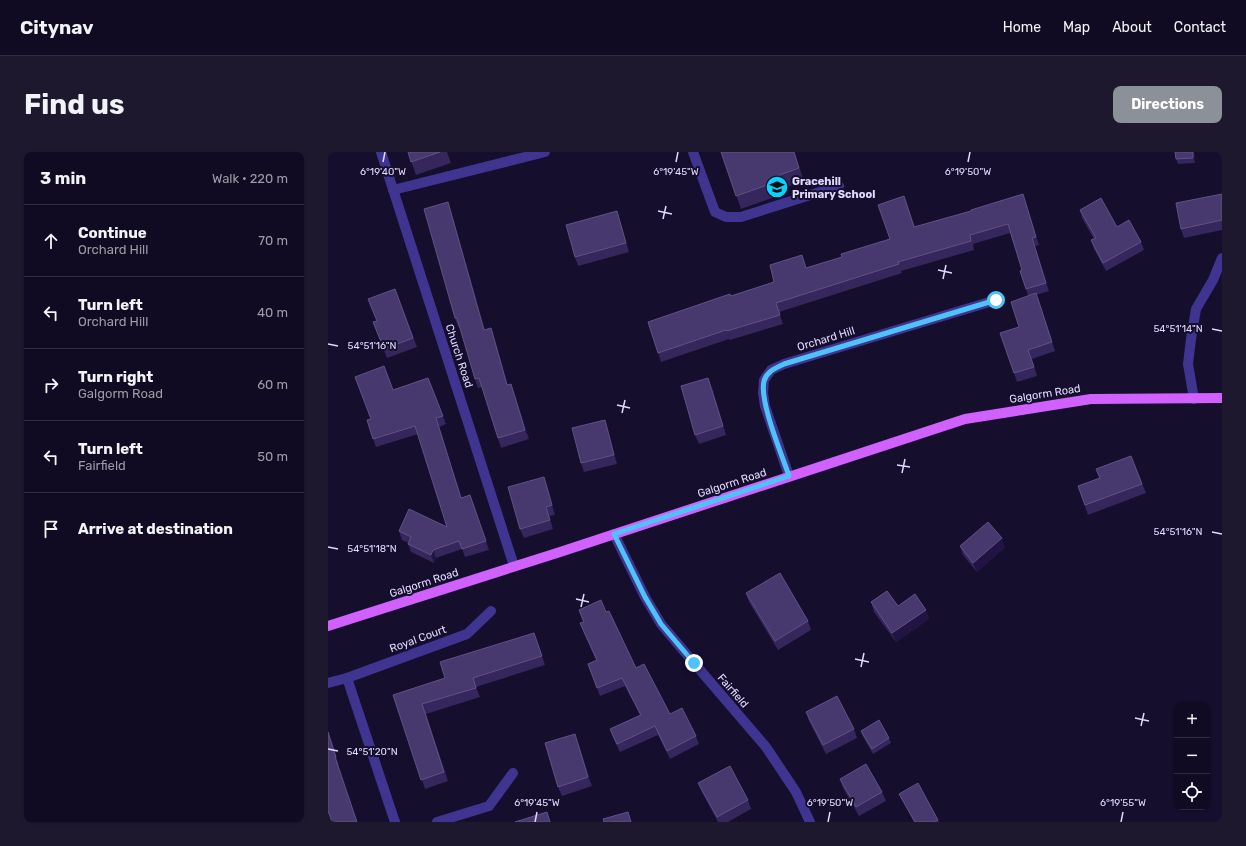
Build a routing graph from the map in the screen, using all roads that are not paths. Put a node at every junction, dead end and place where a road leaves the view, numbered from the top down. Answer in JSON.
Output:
{"nodes":[{"id":1,"x":381,"y":152,"type":"edge"},
{"id":2,"x":545,"y":152,"type":"edge"},
{"id":3,"x":693,"y":152,"type":"edge"},
{"id":4,"x":839,"y":186,"type":"dead end"},
{"id":5,"x":393,"y":190,"type":"junction"},
{"id":6,"x":1222,"y":258,"type":"edge"},
{"id":7,"x":996,"y":300,"type":"dead end"},
{"id":8,"x":1222,"y":398,"type":"edge"},
{"id":9,"x":1194,"y":399,"type":"junction"},
{"id":10,"x":789,"y":476,"type":"junction"},
{"id":11,"x":614,"y":534,"type":"junction"},
{"id":12,"x":514,"y":566,"type":"junction"},
{"id":13,"x":491,"y":611,"type":"dead end"},
{"id":14,"x":328,"y":626,"type":"edge"},
{"id":15,"x":347,"y":678,"type":"junction"},
{"id":16,"x":328,"y":684,"type":"edge"},
{"id":17,"x":513,"y":773,"type":"dead end"},
{"id":18,"x":394,"y":822,"type":"edge"},
{"id":19,"x":437,"y":822,"type":"edge"},
{"id":20,"x":810,"y":822,"type":"edge"}],
"edges":[{"from":1,"to":5,"type":"street","name":"Church Road"},
{"from":2,"to":5,"type":"street"},
{"from":3,"to":4,"type":"street"},
{"from":5,"to":12,"type":"street","name":"Church Road"},
{"from":6,"to":9,"type":"street"},
{"from":7,"to":10,"type":"street","name":"Orchard Hill"},
{"from":8,"to":9,"type":"main road","name":"Galgorm Road"},
{"from":9,"to":10,"type":"main road","name":"Galgorm Road"},
{"from":10,"to":11,"type":"main road","name":"Galgorm Road"},
{"from":11,"to":12,"type":"main road","name":"Galgorm Road"},
{"from":11,"to":20,"type":"street","name":"Fairfield"},
{"from":12,"to":14,"type":"main road","name":"Galgorm Road"},
{"from":13,"to":15,"type":"street","name":"Royal Court"},
{"from":15,"to":16,"type":"street","name":"Royal Court"},
{"from":15,"to":18,"type":"street"},
{"from":17,"to":19,"type":"street"}]}
